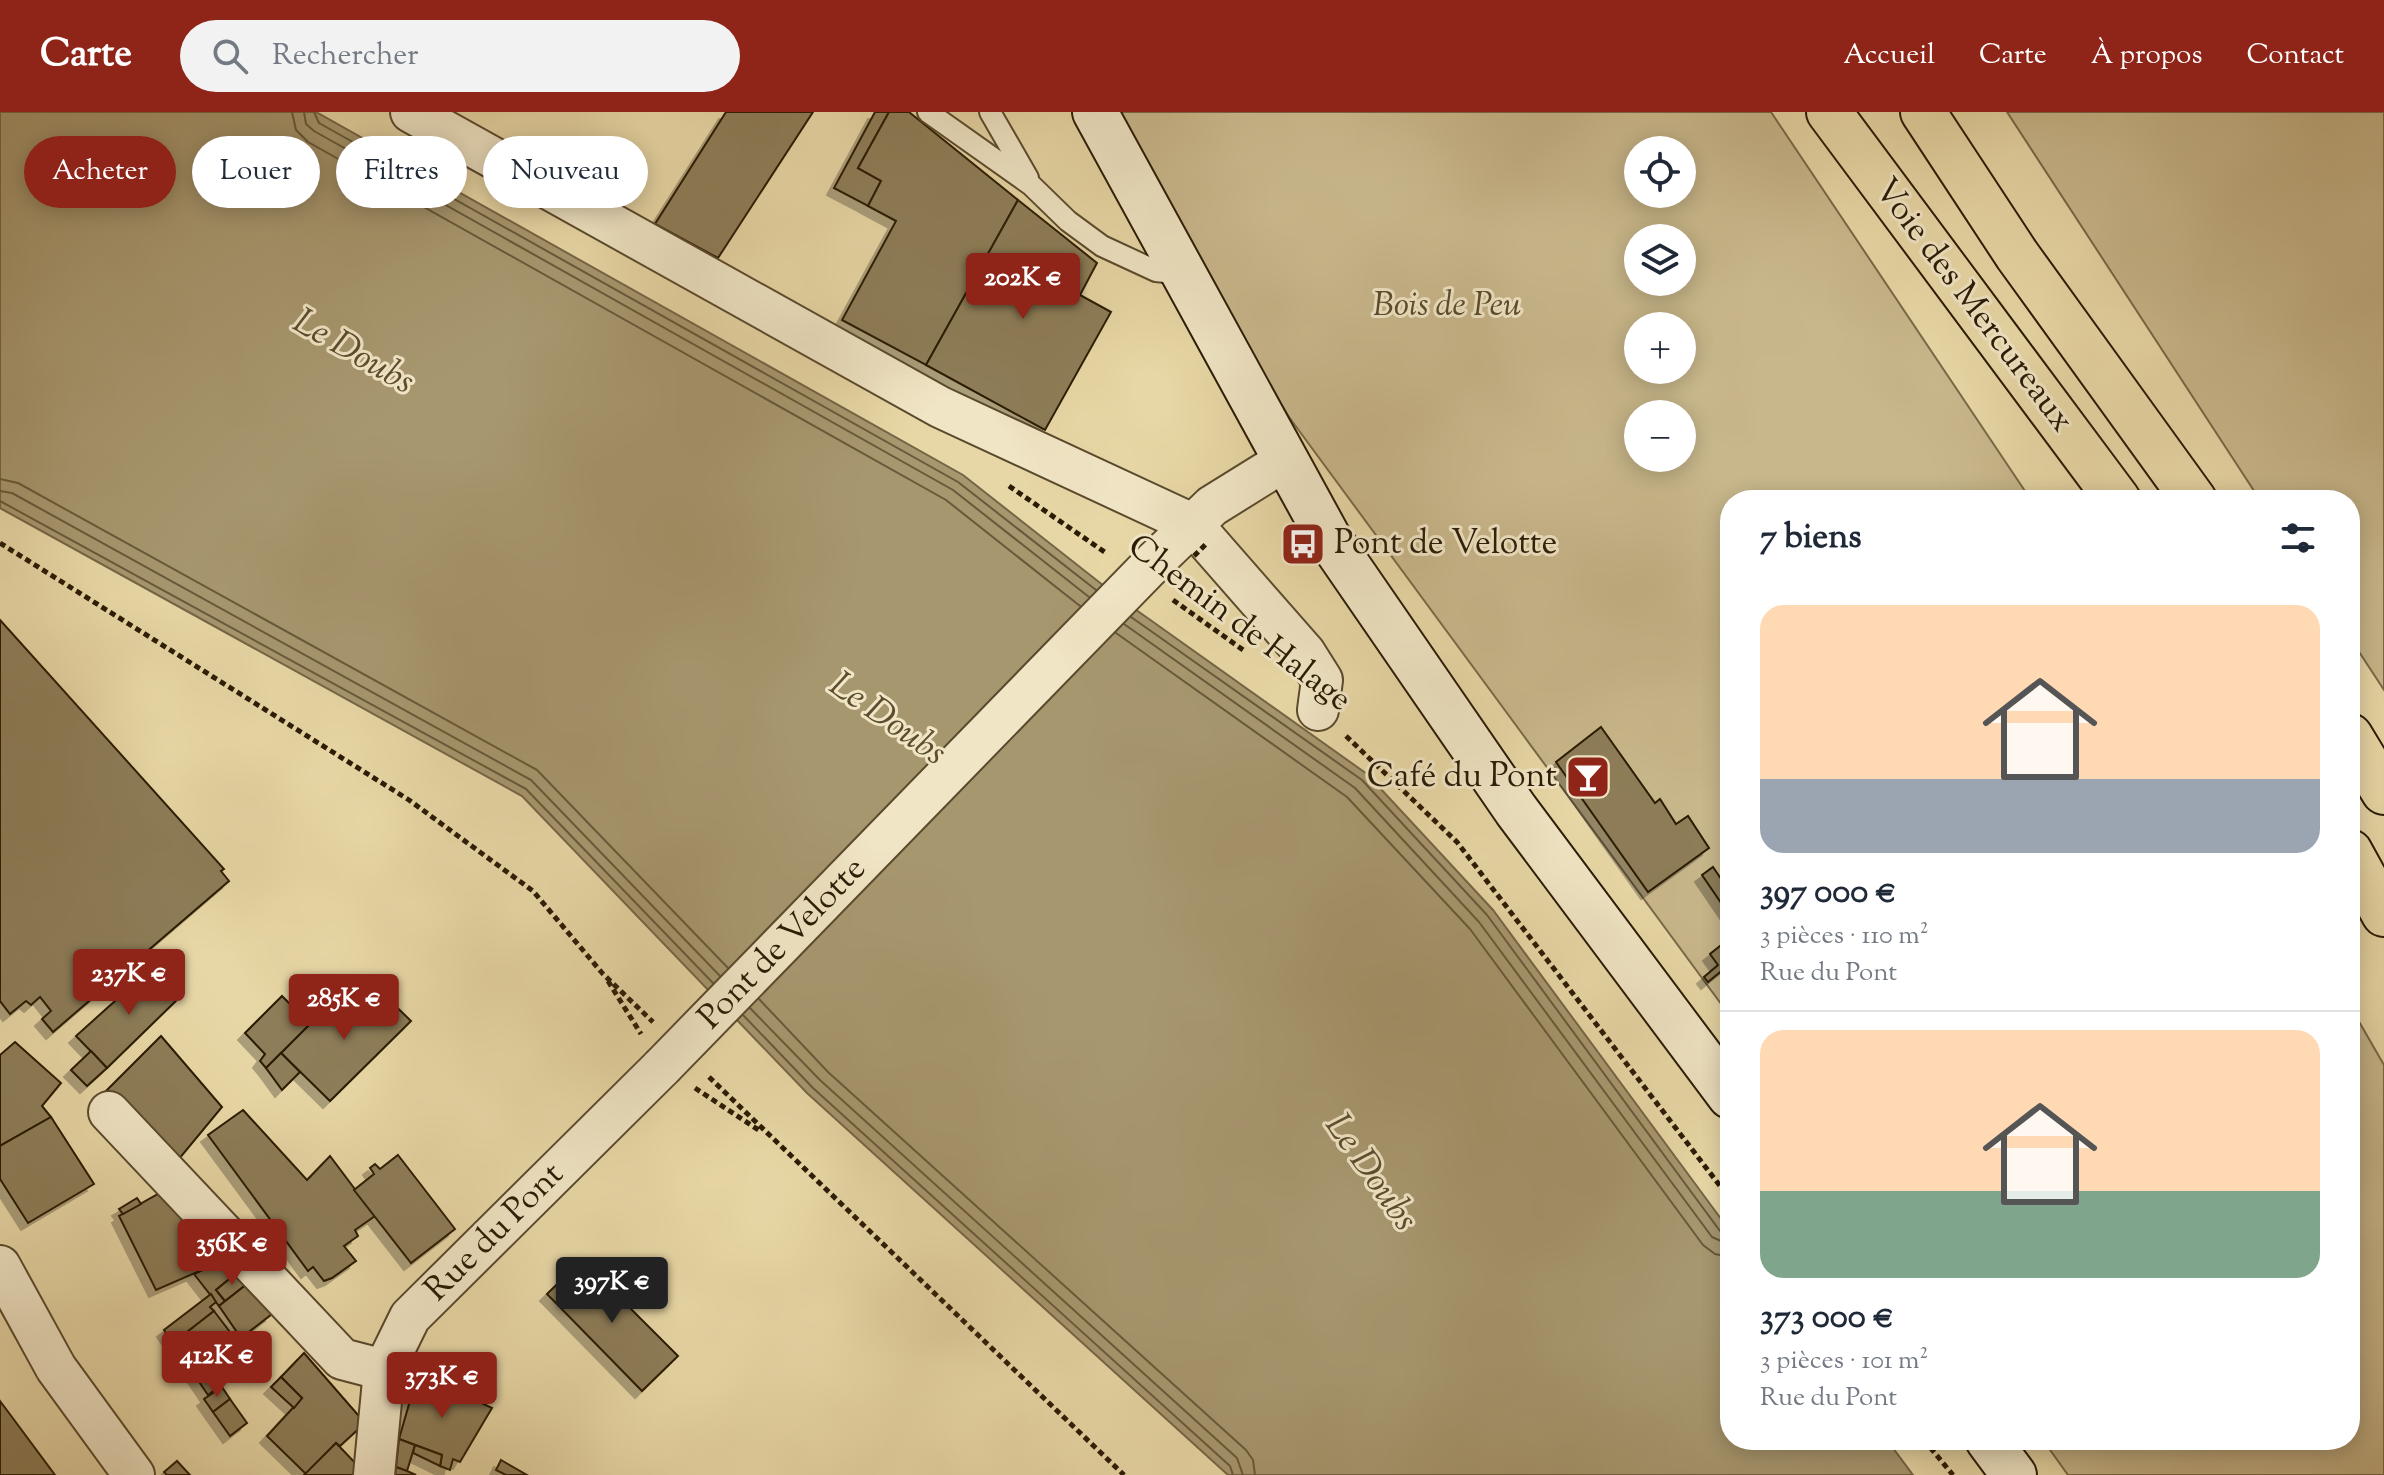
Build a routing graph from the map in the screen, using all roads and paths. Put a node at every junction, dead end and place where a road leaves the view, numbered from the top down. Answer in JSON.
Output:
{"nodes":[{"id":1,"x":411,"y":112,"type":"edge"},
{"id":2,"x":928,"y":112,"type":"edge"},
{"id":3,"x":990,"y":112,"type":"edge"},
{"id":4,"x":1095,"y":112,"type":"edge"},
{"id":5,"x":1829,"y":112,"type":"edge"},
{"id":6,"x":1923,"y":112,"type":"edge"},
{"id":7,"x":1031,"y":185,"type":"junction"},
{"id":8,"x":1184,"y":274,"type":"junction"},
{"id":9,"x":1286,"y":460,"type":"junction"},
{"id":10,"x":1005,"y":482,"type":"dead end"},
{"id":11,"x":2111,"y":490,"type":"edge"},
{"id":12,"x":2187,"y":490,"type":"edge"},
{"id":13,"x":1192,"y":524,"type":"junction"},
{"id":14,"x":0,"y":543,"type":"edge"},
{"id":15,"x":1146,"y":572,"type":"junction"},
{"id":16,"x":1254,"y":658,"type":"dead end"},
{"id":17,"x":1318,"y":710,"type":"joint"},
{"id":18,"x":2360,"y":752,"type":"edge"},
{"id":19,"x":2384,"y":792,"type":"edge"},
{"id":20,"x":2360,"y":870,"type":"edge"},
{"id":21,"x":2384,"y":914,"type":"edge"},
{"id":22,"x":603,"y":974,"type":"junction"},
{"id":23,"x":660,"y":1048,"type":"junction"},
{"id":24,"x":704,"y":1072,"type":"dead end"},
{"id":25,"x":1720,"y":1083,"type":"edge"},
{"id":26,"x":109,"y":1112,"type":"dead end"},
{"id":27,"x":770,"y":1138,"type":"junction"},
{"id":28,"x":1720,"y":1186,"type":"edge"},
{"id":29,"x":0,"y":1266,"type":"edge"},
{"id":30,"x":384,"y":1370,"type":"junction"},
{"id":31,"x":1932,"y":1450,"type":"edge"},
{"id":32,"x":1995,"y":1450,"type":"edge"},
{"id":33,"x":134,"y":1475,"type":"edge"},
{"id":34,"x":374,"y":1475,"type":"edge"},
{"id":35,"x":1124,"y":1475,"type":"edge"},
{"id":36,"x":1953,"y":1475,"type":"edge"},
{"id":37,"x":2014,"y":1475,"type":"edge"}],
"edges":[{"from":1,"to":13,"type":"street"},
{"from":2,"to":7,"type":"lane"},
{"from":3,"to":7,"type":"lane"},
{"from":4,"to":8,"type":"main road"},
{"from":5,"to":11,"type":"highway","name":"Voie des Mercureaux"},
{"from":6,"to":12,"type":"highway","name":"Voie des Mercureaux"},
{"from":7,"to":8,"type":"lane"},
{"from":8,"to":9,"type":"main road"},
{"from":9,"to":13,"type":"street","name":"Pont de Velotte"},
{"from":9,"to":25,"type":"main road"},
{"from":10,"to":15,"type":"path","name":"Chemin de Halage"},
{"from":13,"to":15,"type":"street","name":"Pont de Velotte"},
{"from":13,"to":17,"type":"street"},
{"from":14,"to":22,"type":"path"},
{"from":15,"to":16,"type":"path","name":"Chemin de Halage"},
{"from":15,"to":23,"type":"street","name":"Pont de Velotte","bridge":true},
{"from":17,"to":28,"type":"path","name":"Chemin de Halage"},
{"from":18,"to":19,"type":"highway"},
{"from":20,"to":21,"type":"highway"},
{"from":22,"to":23,"type":"path"},
{"from":22,"to":23,"type":"path"},
{"from":23,"to":27,"type":"path"},
{"from":23,"to":30,"type":"street","name":"Rue du Pont"},
{"from":24,"to":27,"type":"path"},
{"from":26,"to":30,"type":"street"},
{"from":27,"to":35,"type":"path"},
{"from":29,"to":33,"type":"street"},
{"from":30,"to":34,"type":"street","name":"Rue du Pont"},
{"from":31,"to":36,"type":"path"},
{"from":32,"to":37,"type":"main road"}]}
